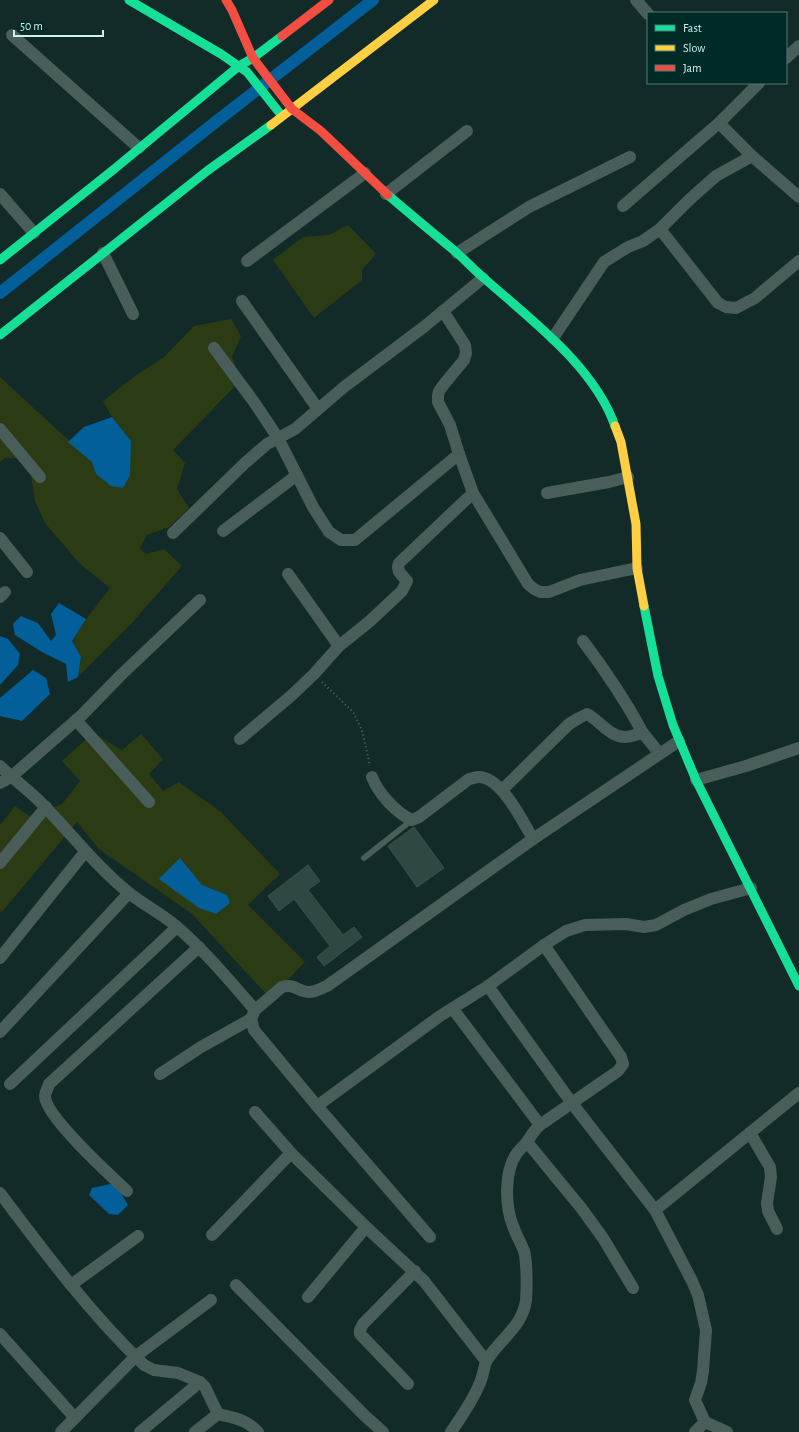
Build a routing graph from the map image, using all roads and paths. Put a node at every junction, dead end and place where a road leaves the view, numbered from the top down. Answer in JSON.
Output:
{"nodes":[{"id":1,"x":129,"y":0,"type":"edge"},
{"id":2,"x":226,"y":0,"type":"edge"},
{"id":3,"x":329,"y":0,"type":"edge"},
{"id":4,"x":434,"y":0,"type":"edge"},
{"id":5,"x":636,"y":0,"type":"edge"},
{"id":6,"x":647,"y":13,"type":"edge"},
{"id":7,"x":12,"y":35,"type":"dead end"},
{"id":8,"x":799,"y":46,"type":"edge"},
{"id":9,"x":787,"y":57,"type":"edge"},
{"id":10,"x":253,"y":58,"type":"junction"},
{"id":11,"x":239,"y":66,"type":"junction"},
{"id":12,"x":758,"y":84,"type":"edge"},
{"id":13,"x":292,"y":109,"type":"junction"},
{"id":14,"x":282,"y":116,"type":"junction"},
{"id":15,"x":719,"y":123,"type":"junction"},
{"id":16,"x":466,"y":131,"type":"dead end"},
{"id":17,"x":139,"y":148,"type":"junction"},
{"id":18,"x":752,"y":156,"type":"junction"},
{"id":19,"x":630,"y":157,"type":"dead end"},
{"id":20,"x":365,"y":173,"type":"junction"},
{"id":21,"x":0,"y":194,"type":"edge"},
{"id":22,"x":386,"y":194,"type":"junction"},
{"id":23,"x":799,"y":197,"type":"edge"},
{"id":24,"x":623,"y":206,"type":"dead end"},
{"id":25,"x":660,"y":229,"type":"junction"},
{"id":26,"x":34,"y":233,"type":"junction"},
{"id":27,"x":103,"y":253,"type":"junction"},
{"id":28,"x":457,"y":253,"type":"junction"},
{"id":29,"x":0,"y":260,"type":"edge"},
{"id":30,"x":247,"y":261,"type":"dead end"},
{"id":31,"x":799,"y":261,"type":"edge"},
{"id":32,"x":483,"y":278,"type":"junction"},
{"id":33,"x":242,"y":301,"type":"dead end"},
{"id":34,"x":443,"y":311,"type":"junction"},
{"id":35,"x":133,"y":314,"type":"dead end"},
{"id":36,"x":0,"y":335,"type":"edge"},
{"id":37,"x":553,"y":338,"type":"junction"},
{"id":38,"x":214,"y":348,"type":"dead end"},
{"id":39,"x":318,"y":409,"type":"junction"},
{"id":40,"x":0,"y":429,"type":"edge"},
{"id":41,"x":278,"y":438,"type":"junction"},
{"id":42,"x":459,"y":454,"type":"junction"},
{"id":43,"x":296,"y":475,"type":"junction"},
{"id":44,"x":40,"y":477,"type":"dead end"},
{"id":45,"x":628,"y":477,"type":"junction"},
{"id":46,"x":473,"y":493,"type":"junction"},
{"id":47,"x":547,"y":493,"type":"dead end"},
{"id":48,"x":223,"y":531,"type":"dead end"},
{"id":49,"x":173,"y":533,"type":"dead end"},
{"id":50,"x":0,"y":538,"type":"edge"},
{"id":51,"x":637,"y":568,"type":"junction"},
{"id":52,"x":27,"y":572,"type":"dead end"},
{"id":53,"x":288,"y":574,"type":"dead end"},
{"id":54,"x":200,"y":600,"type":"dead end"},
{"id":55,"x":583,"y":640,"type":"dead end"},
{"id":56,"x":339,"y":646,"type":"junction"},
{"id":57,"x":314,"y":674,"type":"junction"},
{"id":58,"x":76,"y":720,"type":"junction"},
{"id":59,"x":643,"y":733,"type":"junction"},
{"id":60,"x":240,"y":738,"type":"dead end"},
{"id":61,"x":679,"y":741,"type":"junction"},
{"id":62,"x":799,"y":748,"type":"edge"},
{"id":63,"x":659,"y":754,"type":"junction"},
{"id":64,"x":0,"y":766,"type":"edge"},
{"id":65,"x":372,"y":777,"type":"joint"},
{"id":66,"x":5,"y":780,"type":"edge"},
{"id":67,"x":696,"y":780,"type":"junction"},
{"id":68,"x":502,"y":790,"type":"junction"},
{"id":69,"x":148,"y":802,"type":"dead end"},
{"id":70,"x":46,"y":807,"type":"junction"},
{"id":71,"x":412,"y":820,"type":"junction"},
{"id":72,"x":533,"y":839,"type":"junction"},
{"id":73,"x":85,"y":852,"type":"junction"},
{"id":74,"x":364,"y":858,"type":"dead end"},
{"id":75,"x":0,"y":863,"type":"edge"},
{"id":76,"x":751,"y":888,"type":"junction"},
{"id":77,"x":130,"y":893,"type":"junction"},
{"id":78,"x":177,"y":927,"type":"junction"},
{"id":79,"x":544,"y":944,"type":"junction"},
{"id":80,"x":199,"y":947,"type":"junction"},
{"id":81,"x":0,"y":958,"type":"edge"},
{"id":82,"x":488,"y":986,"type":"junction"},
{"id":83,"x":799,"y":986,"type":"edge"},
{"id":84,"x":453,"y":1009,"type":"junction"},
{"id":85,"x":253,"y":1015,"type":"junction"},
{"id":86,"x":0,"y":1032,"type":"edge"},
{"id":87,"x":160,"y":1074,"type":"dead end"},
{"id":88,"x":10,"y":1084,"type":"dead end"},
{"id":89,"x":799,"y":1093,"type":"edge"},
{"id":90,"x":571,"y":1102,"type":"junction"},
{"id":91,"x":317,"y":1106,"type":"junction"},
{"id":92,"x":255,"y":1112,"type":"dead end"},
{"id":93,"x":540,"y":1125,"type":"junction"},
{"id":94,"x":750,"y":1132,"type":"junction"},
{"id":95,"x":527,"y":1142,"type":"junction"},
{"id":96,"x":291,"y":1153,"type":"junction"},
{"id":97,"x":127,"y":1191,"type":"dead end"},
{"id":98,"x":0,"y":1193,"type":"edge"},
{"id":99,"x":655,"y":1210,"type":"junction"},
{"id":100,"x":366,"y":1227,"type":"junction"},
{"id":101,"x":777,"y":1229,"type":"dead end"},
{"id":102,"x":212,"y":1235,"type":"dead end"},
{"id":103,"x":138,"y":1236,"type":"dead end"},
{"id":104,"x":430,"y":1237,"type":"dead end"},
{"id":105,"x":415,"y":1271,"type":"junction"},
{"id":106,"x":236,"y":1285,"type":"dead end"},
{"id":107,"x":72,"y":1286,"type":"junction"},
{"id":108,"x":633,"y":1288,"type":"dead end"},
{"id":109,"x":308,"y":1297,"type":"dead end"},
{"id":110,"x":211,"y":1300,"type":"dead end"},
{"id":111,"x":0,"y":1334,"type":"edge"},
{"id":112,"x":136,"y":1356,"type":"junction"},
{"id":113,"x":486,"y":1361,"type":"junction"},
{"id":114,"x":200,"y":1382,"type":"junction"},
{"id":115,"x":408,"y":1384,"type":"dead end"},
{"id":116,"x":218,"y":1414,"type":"junction"},
{"id":117,"x":75,"y":1418,"type":"junction"},
{"id":118,"x":705,"y":1422,"type":"junction"},
{"id":119,"x":61,"y":1432,"type":"edge"},
{"id":120,"x":140,"y":1432,"type":"edge"},
{"id":121,"x":195,"y":1432,"type":"edge"},
{"id":122,"x":258,"y":1432,"type":"edge"},
{"id":123,"x":384,"y":1432,"type":"edge"},
{"id":124,"x":451,"y":1432,"type":"edge"},
{"id":125,"x":695,"y":1432,"type":"edge"},
{"id":126,"x":725,"y":1432,"type":"edge"}],
"edges":[{"from":1,"to":11,"type":"street"},
{"from":2,"to":10,"type":"street"},
{"from":3,"to":10,"type":"street"},
{"from":4,"to":13,"type":"street"},
{"from":5,"to":6,"type":"street"},
{"from":7,"to":17,"type":"street"},
{"from":8,"to":9,"type":"street"},
{"from":10,"to":11,"type":"street"},
{"from":10,"to":13,"type":"street"},
{"from":11,"to":14,"type":"street"},
{"from":11,"to":17,"type":"street"},
{"from":12,"to":15,"type":"street"},
{"from":13,"to":14,"type":"street"},
{"from":13,"to":20,"type":"street"},
{"from":14,"to":27,"type":"street"},
{"from":15,"to":18,"type":"street"},
{"from":15,"to":24,"type":"street"},
{"from":16,"to":22,"type":"street"},
{"from":17,"to":26,"type":"street"},
{"from":18,"to":23,"type":"street"},
{"from":18,"to":25,"type":"street"},
{"from":19,"to":28,"type":"street"},
{"from":20,"to":22,"type":"street"},
{"from":20,"to":30,"type":"street"},
{"from":21,"to":26,"type":"street"},
{"from":22,"to":28,"type":"street"},
{"from":25,"to":31,"type":"street"},
{"from":25,"to":37,"type":"street"},
{"from":26,"to":29,"type":"street"},
{"from":27,"to":35,"type":"street"},
{"from":27,"to":36,"type":"street"},
{"from":28,"to":32,"type":"street"},
{"from":32,"to":34,"type":"street"},
{"from":32,"to":37,"type":"street"},
{"from":33,"to":39,"type":"street"},
{"from":34,"to":39,"type":"street"},
{"from":34,"to":42,"type":"street"},
{"from":37,"to":45,"type":"street"},
{"from":38,"to":41,"type":"street"},
{"from":39,"to":41,"type":"street"},
{"from":40,"to":44,"type":"street"},
{"from":41,"to":43,"type":"street"},
{"from":41,"to":49,"type":"street"},
{"from":42,"to":43,"type":"street"},
{"from":42,"to":46,"type":"street"},
{"from":43,"to":48,"type":"street"},
{"from":45,"to":47,"type":"street"},
{"from":45,"to":51,"type":"street"},
{"from":46,"to":51,"type":"street"},
{"from":46,"to":56,"type":"street"},
{"from":50,"to":52,"type":"street"},
{"from":51,"to":61,"type":"street"},
{"from":53,"to":56,"type":"street"},
{"from":54,"to":58,"type":"street"},
{"from":55,"to":59,"type":"street"},
{"from":56,"to":57,"type":"street"},
{"from":57,"to":60,"type":"street"},
{"from":57,"to":65,"type":"path"},
{"from":58,"to":66,"type":"street"},
{"from":58,"to":69,"type":"street"},
{"from":59,"to":63,"type":"street"},
{"from":59,"to":68,"type":"street"},
{"from":61,"to":63,"type":"street"},
{"from":61,"to":67,"type":"street"},
{"from":62,"to":67,"type":"street"},
{"from":63,"to":72,"type":"street"},
{"from":64,"to":66,"type":"street"},
{"from":65,"to":71,"type":"street"},
{"from":66,"to":70,"type":"street"},
{"from":67,"to":76,"type":"street"},
{"from":68,"to":71,"type":"street"},
{"from":68,"to":72,"type":"street"},
{"from":70,"to":73,"type":"street"},
{"from":70,"to":75,"type":"street"},
{"from":71,"to":74,"type":"lane"},
{"from":72,"to":85,"type":"street"},
{"from":73,"to":77,"type":"street"},
{"from":73,"to":81,"type":"street"},
{"from":76,"to":79,"type":"street"},
{"from":76,"to":83,"type":"street"},
{"from":77,"to":78,"type":"street"},
{"from":77,"to":86,"type":"street"},
{"from":78,"to":80,"type":"street"},
{"from":78,"to":88,"type":"street"},
{"from":79,"to":82,"type":"street"},
{"from":79,"to":90,"type":"street"},
{"from":80,"to":85,"type":"street"},
{"from":80,"to":97,"type":"street"},
{"from":82,"to":84,"type":"street"},
{"from":82,"to":90,"type":"street"},
{"from":84,"to":91,"type":"street"},
{"from":84,"to":93,"type":"street"},
{"from":85,"to":87,"type":"street"},
{"from":85,"to":91,"type":"street"},
{"from":89,"to":94,"type":"street"},
{"from":90,"to":93,"type":"street"},
{"from":90,"to":99,"type":"street"},
{"from":91,"to":104,"type":"street"},
{"from":92,"to":96,"type":"street"},
{"from":93,"to":95,"type":"street"},
{"from":94,"to":99,"type":"street"},
{"from":94,"to":101,"type":"street"},
{"from":95,"to":108,"type":"street"},
{"from":95,"to":113,"type":"street"},
{"from":96,"to":100,"type":"street"},
{"from":96,"to":102,"type":"street"},
{"from":98,"to":107,"type":"street"},
{"from":99,"to":118,"type":"street"},
{"from":100,"to":105,"type":"street"},
{"from":100,"to":109,"type":"street"},
{"from":103,"to":107,"type":"street"},
{"from":105,"to":113,"type":"street"},
{"from":105,"to":115,"type":"street"},
{"from":106,"to":123,"type":"street"},
{"from":107,"to":112,"type":"street"},
{"from":110,"to":112,"type":"street"},
{"from":111,"to":117,"type":"street"},
{"from":112,"to":114,"type":"street"},
{"from":112,"to":117,"type":"street"},
{"from":113,"to":124,"type":"street"},
{"from":114,"to":116,"type":"street"},
{"from":114,"to":120,"type":"street"},
{"from":116,"to":121,"type":"street"},
{"from":116,"to":122,"type":"street"},
{"from":117,"to":119,"type":"street"},
{"from":118,"to":125,"type":"street"},
{"from":118,"to":126,"type":"street"}]}
